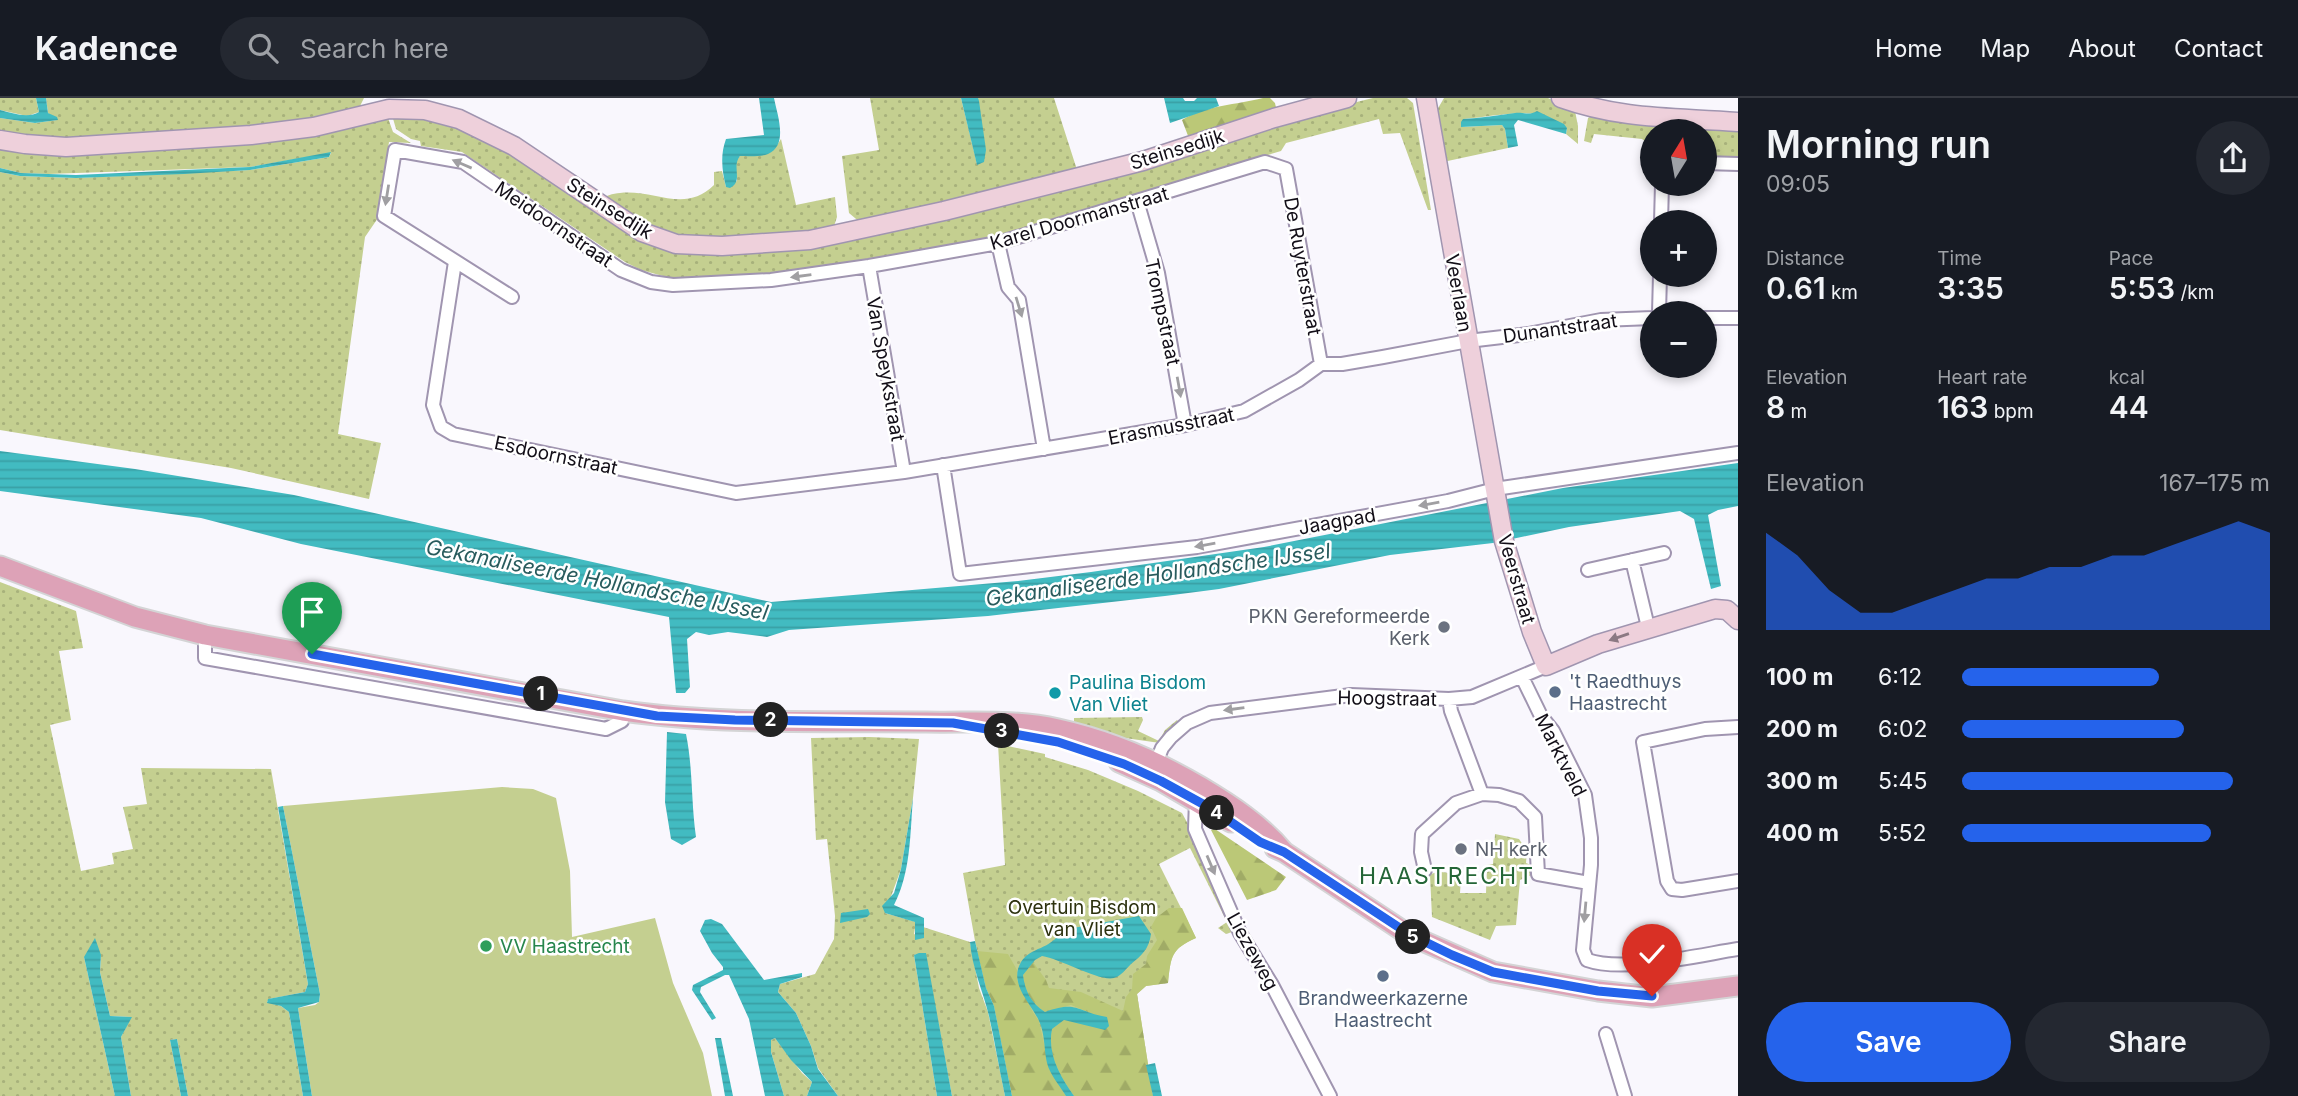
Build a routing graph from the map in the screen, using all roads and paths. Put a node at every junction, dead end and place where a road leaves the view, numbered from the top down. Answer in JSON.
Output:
{"nodes":[{"id":1,"x":1347,"y":98,"type":"edge"},
{"id":2,"x":1426,"y":98,"type":"edge"},
{"id":3,"x":1561,"y":98,"type":"edge"},
{"id":4,"x":1738,"y":122,"type":"edge"},
{"id":5,"x":0,"y":140,"type":"edge"},
{"id":6,"x":1717,"y":163,"type":"edge"},
{"id":7,"x":1738,"y":164,"type":"edge"},
{"id":8,"x":1286,"y":169,"type":"joint"},
{"id":9,"x":1137,"y":201,"type":"junction"},
{"id":10,"x":998,"y":243,"type":"junction"},
{"id":11,"x":455,"y":262,"type":"junction"},
{"id":12,"x":869,"y":266,"type":"junction"},
{"id":13,"x":512,"y":296,"type":"dead end"},
{"id":14,"x":1640,"y":318,"type":"edge"},
{"id":15,"x":1717,"y":318,"type":"edge"},
{"id":16,"x":1738,"y":318,"type":"edge"},
{"id":17,"x":1468,"y":341,"type":"junction"},
{"id":18,"x":1321,"y":364,"type":"junction"},
{"id":19,"x":1185,"y":425,"type":"junction"},
{"id":20,"x":1044,"y":449,"type":"junction"},
{"id":21,"x":1738,"y":453,"type":"edge"},
{"id":22,"x":943,"y":465,"type":"junction"},
{"id":23,"x":904,"y":472,"type":"junction"},
{"id":24,"x":1496,"y":494,"type":"junction"},
{"id":25,"x":1664,"y":553,"type":"dead end"},
{"id":26,"x":1632,"y":560,"type":"junction"},
{"id":27,"x":0,"y":566,"type":"edge"},
{"id":28,"x":1588,"y":570,"type":"dead end"},
{"id":29,"x":1736,"y":613,"type":"edge"},
{"id":30,"x":1648,"y":627,"type":"junction"},
{"id":31,"x":1546,"y":666,"type":"junction"},
{"id":32,"x":1522,"y":677,"type":"junction"},
{"id":33,"x":1449,"y":699,"type":"junction"},
{"id":34,"x":1738,"y":727,"type":"edge"},
{"id":35,"x":1159,"y":772,"type":"junction"},
{"id":36,"x":1482,"y":794,"type":"junction"},
{"id":37,"x":1196,"y":800,"type":"junction"},
{"id":38,"x":1284,"y":852,"type":"junction"},
{"id":39,"x":1425,"y":870,"type":"dead end"},
{"id":40,"x":1738,"y":881,"type":"edge"},
{"id":41,"x":1589,"y":883,"type":"junction"},
{"id":42,"x":1738,"y":948,"type":"edge"},
{"id":43,"x":1738,"y":986,"type":"edge"},
{"id":44,"x":1606,"y":1034,"type":"dead end"},
{"id":45,"x":1330,"y":1096,"type":"edge"},
{"id":46,"x":1625,"y":1096,"type":"edge"}],
"edges":[{"from":1,"to":5,"type":"street","name":"Steinsedijk"},
{"from":2,"to":17,"type":"street","name":"Veerlaan"},
{"from":3,"to":4,"type":"street"},
{"from":6,"to":7,"type":"street"},
{"from":8,"to":9,"type":"street","name":"Karel Doormanstraat"},
{"from":8,"to":18,"type":"street","name":"De Ruyterstraat"},
{"from":9,"to":10,"type":"street","name":"Karel Doormanstraat"},
{"from":9,"to":19,"type":"street","name":"Trompstraat","one_way":true},
{"from":10,"to":12,"type":"street","name":"Karel Doormanstraat"},
{"from":10,"to":20,"type":"street","one_way":true},
{"from":12,"to":11,"type":"street","name":"Meidoornstraat","one_way":true},
{"from":11,"to":13,"type":"street"},
{"from":11,"to":23,"type":"street","name":"Esdoornstraat"},
{"from":12,"to":23,"type":"street","name":"Van Speykstraat"},
{"from":14,"to":17,"type":"street","name":"Dunantstraat"},
{"from":15,"to":16,"type":"street"},
{"from":17,"to":18,"type":"street"},
{"from":17,"to":24,"type":"street","name":"Veerlaan"},
{"from":18,"to":19,"type":"street","name":"Erasmusstraat"},
{"from":19,"to":20,"type":"street","name":"Erasmusstraat"},
{"from":20,"to":22,"type":"street","name":"Erasmusstraat"},
{"from":21,"to":24,"type":"street","name":"Jaagpad"},
{"from":22,"to":23,"type":"street","name":"Erasmusstraat"},
{"from":24,"to":22,"type":"street","name":"Jaagpad","one_way":true},
{"from":24,"to":31,"type":"street","name":"Veerstraat"},
{"from":25,"to":26,"type":"street"},
{"from":26,"to":28,"type":"street"},
{"from":26,"to":30,"type":"street"},
{"from":27,"to":35,"type":"main road"},
{"from":29,"to":30,"type":"street","name":"Hoogstraat"},
{"from":30,"to":31,"type":"street","name":"Hoogstraat","one_way":true},
{"from":31,"to":32,"type":"street","name":"Hoogstraat"},
{"from":32,"to":33,"type":"street","name":"Hoogstraat"},
{"from":32,"to":41,"type":"street","name":"Marktveld"},
{"from":33,"to":35,"type":"street","name":"Hoogstraat","one_way":true},
{"from":33,"to":36,"type":"street"},
{"from":34,"to":40,"type":"street"},
{"from":35,"to":37,"type":"main road"},
{"from":35,"to":38,"type":"main road"},
{"from":36,"to":39,"type":"street"},
{"from":36,"to":41,"type":"street"},
{"from":37,"to":38,"type":"main road"},
{"from":37,"to":45,"type":"street","name":"Liezeweg","one_way":true},
{"from":38,"to":43,"type":"main road"},
{"from":41,"to":42,"type":"street","name":"Marktveld","one_way":true},
{"from":44,"to":46,"type":"street"}]}
